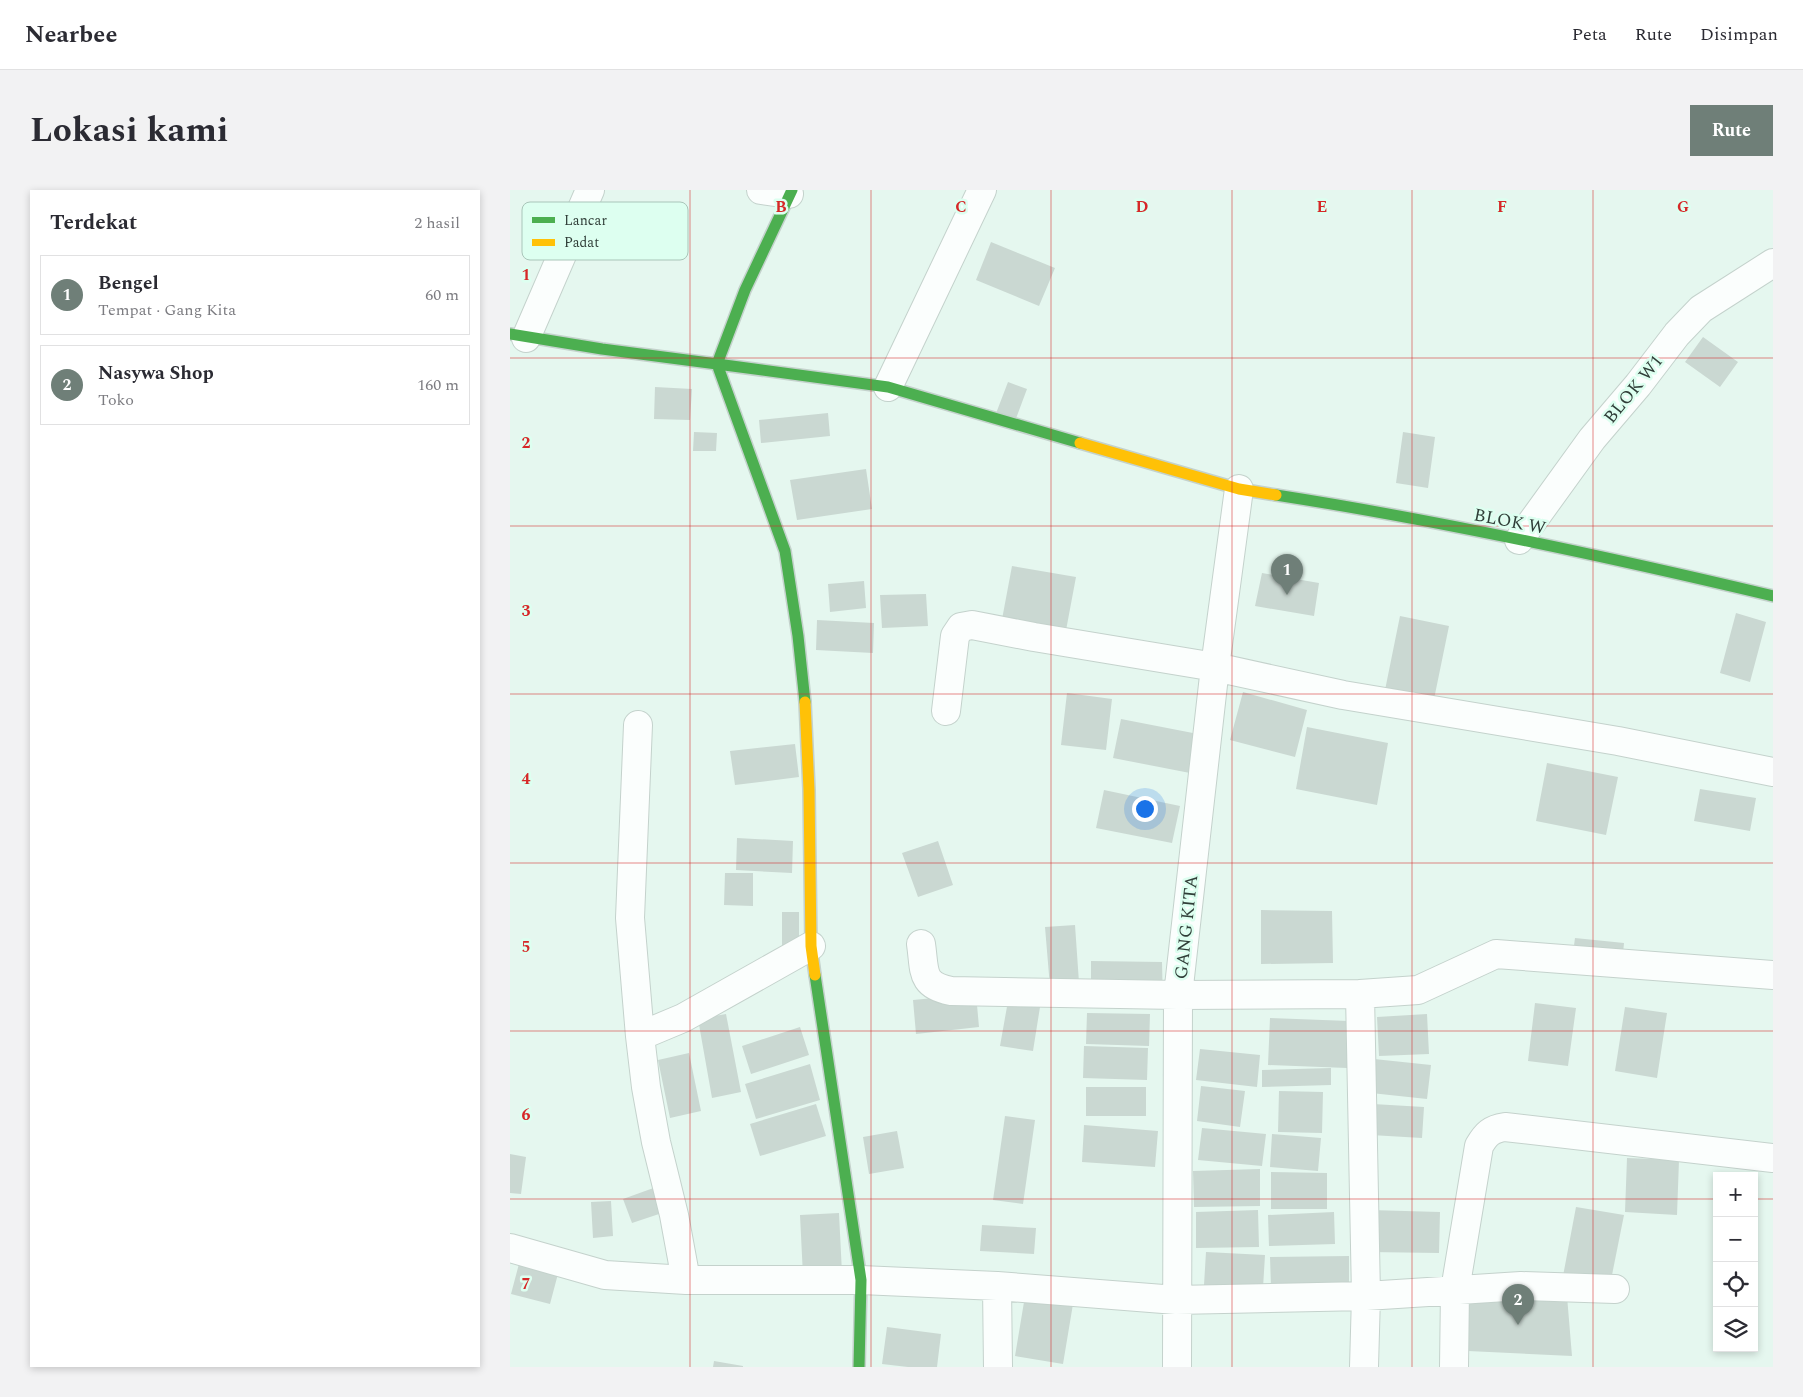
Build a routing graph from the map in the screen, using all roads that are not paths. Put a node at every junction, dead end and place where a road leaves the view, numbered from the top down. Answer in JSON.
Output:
{"nodes":[{"id":1,"x":590,"y":190,"type":"edge"},
{"id":2,"x":761,"y":190,"type":"edge"},
{"id":3,"x":982,"y":190,"type":"edge"},
{"id":4,"x":790,"y":192,"type":"edge"},
{"id":5,"x":584,"y":202,"type":"edge"},
{"id":6,"x":555,"y":260,"type":"edge"},
{"id":7,"x":1773,"y":263,"type":"edge"},
{"id":8,"x":518,"y":336,"type":"edge"},
{"id":9,"x":717,"y":364,"type":"junction"},
{"id":10,"x":888,"y":387,"type":"junction"},
{"id":11,"x":1239,"y":489,"type":"junction"},
{"id":12,"x":1519,"y":540,"type":"junction"},
{"id":13,"x":1773,"y":596,"type":"edge"},
{"id":14,"x":1215,"y":667,"type":"junction"},
{"id":15,"x":946,"y":711,"type":"dead end"},
{"id":16,"x":638,"y":725,"type":"dead end"},
{"id":17,"x":1773,"y":772,"type":"edge"},
{"id":18,"x":921,"y":944,"type":"dead end"},
{"id":19,"x":811,"y":946,"type":"junction"},
{"id":20,"x":1773,"y":974,"type":"edge"},
{"id":21,"x":1360,"y":994,"type":"junction"},
{"id":22,"x":1178,"y":995,"type":"junction"},
{"id":23,"x":640,"y":1036,"type":"junction"},
{"id":24,"x":1773,"y":1158,"type":"edge"},
{"id":25,"x":510,"y":1248,"type":"edge"},
{"id":26,"x":686,"y":1280,"type":"junction"},
{"id":27,"x":861,"y":1280,"type":"junction"},
{"id":28,"x":997,"y":1286,"type":"junction"},
{"id":29,"x":1615,"y":1289,"type":"dead end"},
{"id":30,"x":1455,"y":1290,"type":"junction"},
{"id":31,"x":1366,"y":1296,"type":"junction"},
{"id":32,"x":1176,"y":1300,"type":"junction"},
{"id":33,"x":859,"y":1367,"type":"edge"},
{"id":34,"x":998,"y":1367,"type":"edge"},
{"id":35,"x":1177,"y":1367,"type":"edge"},
{"id":36,"x":1364,"y":1367,"type":"edge"},
{"id":37,"x":1454,"y":1367,"type":"edge"}],
"edges":[{"from":1,"to":5,"type":"street"},
{"from":2,"to":4,"type":"street"},
{"from":3,"to":10,"type":"street"},
{"from":4,"to":9,"type":"street"},
{"from":6,"to":8,"type":"street"},
{"from":7,"to":12,"type":"street","name":"BLOK W1"},
{"from":8,"to":9,"type":"street","name":"BLOK W"},
{"from":9,"to":10,"type":"street","name":"BLOK W"},
{"from":9,"to":19,"type":"street"},
{"from":10,"to":11,"type":"street","name":"BLOK W"},
{"from":11,"to":12,"type":"street","name":"BLOK W"},
{"from":11,"to":14,"type":"street","name":"GANG KITA"},
{"from":12,"to":13,"type":"street","name":"BLOK W"},
{"from":14,"to":15,"type":"street"},
{"from":14,"to":17,"type":"street"},
{"from":14,"to":22,"type":"street","name":"GANG KITA"},
{"from":16,"to":23,"type":"street"},
{"from":18,"to":22,"type":"street"},
{"from":19,"to":23,"type":"street"},
{"from":19,"to":27,"type":"street"},
{"from":20,"to":21,"type":"street"},
{"from":21,"to":22,"type":"street"},
{"from":21,"to":31,"type":"street"},
{"from":22,"to":32,"type":"street","name":"GANG KITA"},
{"from":23,"to":26,"type":"street"},
{"from":24,"to":30,"type":"street"},
{"from":25,"to":26,"type":"street"},
{"from":26,"to":27,"type":"street"},
{"from":27,"to":28,"type":"street"},
{"from":27,"to":33,"type":"street"},
{"from":28,"to":32,"type":"street"},
{"from":28,"to":34,"type":"street"},
{"from":29,"to":30,"type":"street"},
{"from":30,"to":31,"type":"street"},
{"from":30,"to":37,"type":"street"},
{"from":31,"to":32,"type":"street"},
{"from":31,"to":36,"type":"street"},
{"from":32,"to":35,"type":"street","name":"GANG KITA"}]}
